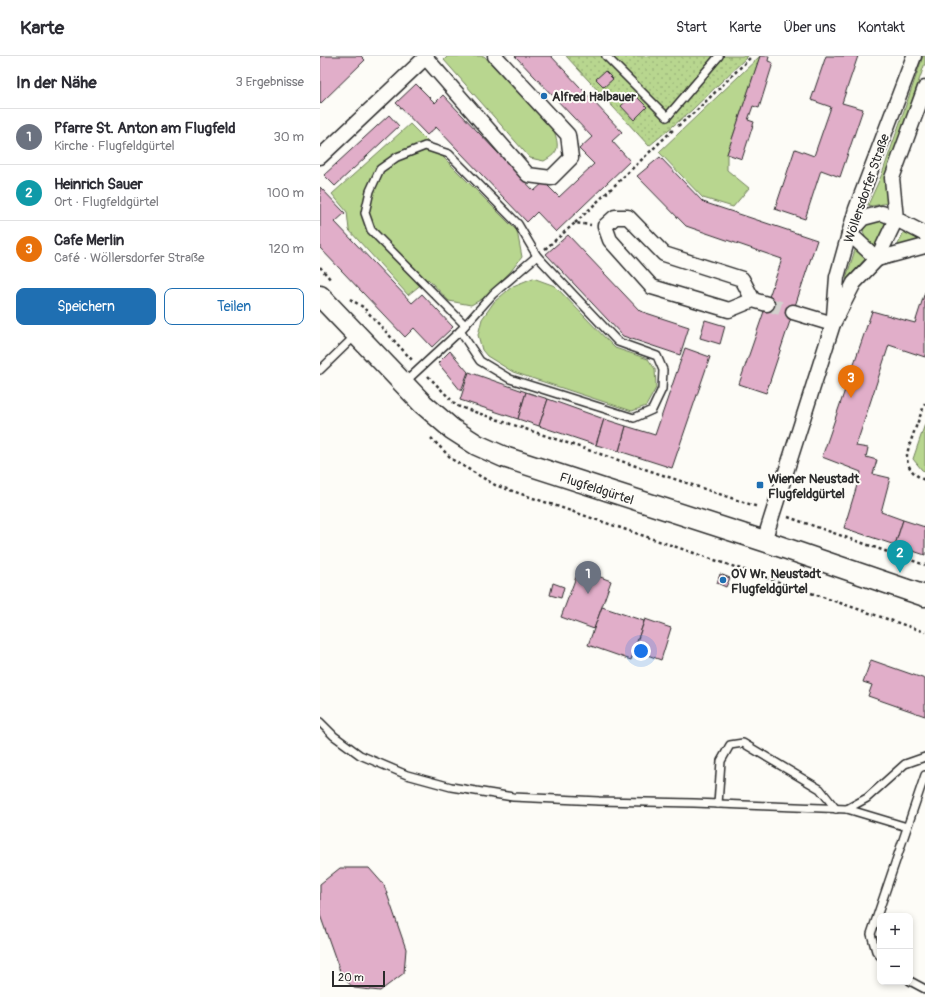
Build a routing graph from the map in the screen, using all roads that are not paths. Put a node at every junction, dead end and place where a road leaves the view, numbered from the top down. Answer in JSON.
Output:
{"nodes":[{"id":1,"x":495,"y":56,"type":"edge"},
{"id":2,"x":606,"y":56,"type":"edge"},
{"id":3,"x":719,"y":56,"type":"edge"},
{"id":4,"x":914,"y":56,"type":"edge"},
{"id":5,"x":426,"y":57,"type":"edge"},
{"id":6,"x":925,"y":88,"type":"edge"},
{"id":7,"x":320,"y":157,"type":"edge"},
{"id":8,"x":896,"y":219,"type":"junction"},
{"id":9,"x":849,"y":233,"type":"junction"},
{"id":10,"x":925,"y":234,"type":"edge"},
{"id":11,"x":925,"y":246,"type":"edge"},
{"id":12,"x":537,"y":256,"type":"junction"},
{"id":13,"x":877,"y":259,"type":"junction"},
{"id":14,"x":327,"y":289,"type":"edge"},
{"id":15,"x":753,"y":300,"type":"junction"},
{"id":16,"x":767,"y":304,"type":"tunnel mouth"},
{"id":17,"x":792,"y":312,"type":"tunnel mouth"},
{"id":18,"x":833,"y":324,"type":"junction"},
{"id":19,"x":465,"y":325,"type":"junction"},
{"id":20,"x":460,"y":331,"type":"junction"},
{"id":21,"x":357,"y":334,"type":"junction"},
{"id":22,"x":320,"y":370,"type":"edge"},
{"id":23,"x":404,"y":384,"type":"junction"},
{"id":24,"x":764,"y":541,"type":"junction"},
{"id":25,"x":925,"y":596,"type":"edge"},
{"id":26,"x":320,"y":722,"type":"edge"},
{"id":27,"x":925,"y":758,"type":"edge"},
{"id":28,"x":925,"y":776,"type":"edge"},
{"id":29,"x":718,"y":804,"type":"junction"},
{"id":30,"x":836,"y":809,"type":"junction"},
{"id":31,"x":847,"y":809,"type":"junction"},
{"id":32,"x":906,"y":827,"type":"junction"},
{"id":33,"x":877,"y":952,"type":"edge"},
{"id":34,"x":913,"y":982,"type":"edge"},
{"id":35,"x":925,"y":988,"type":"edge"}],
"edges":[{"from":1,"to":5,"type":"street"},
{"from":2,"to":3,"type":"lane"},
{"from":4,"to":9,"type":"street","name":"Wöllersdorfer Straße"},
{"from":5,"to":7,"type":"street"},
{"from":6,"to":8,"type":"street","name":"Wöllersdorfer Straße"},
{"from":8,"to":9,"type":"street"},
{"from":8,"to":10,"type":"street"},
{"from":8,"to":13,"type":"street","name":"Wöllersdorfer Straße"},
{"from":9,"to":13,"type":"street"},
{"from":9,"to":18,"type":"street","name":"Wöllersdorfer Straße"},
{"from":11,"to":13,"type":"street"},
{"from":12,"to":19,"type":"lane"},
{"from":12,"to":19,"type":"lane"},
{"from":12,"to":20,"type":"lane"},
{"from":13,"to":18,"type":"street","name":"Wöllersdorfer Straße"},
{"from":14,"to":21,"type":"street","name":"Flugfeldgürtel"},
{"from":15,"to":15,"type":"street"},
{"from":15,"to":16,"type":"street"},
{"from":17,"to":18,"type":"street"},
{"from":18,"to":24,"type":"street","name":"Wöllersdorfer Straße"},
{"from":19,"to":20,"type":"lane"},
{"from":20,"to":23,"type":"lane"},
{"from":21,"to":22,"type":"lane"},
{"from":21,"to":23,"type":"street","name":"Flugfeldgürtel"},
{"from":23,"to":24,"type":"street","name":"Flugfeldgürtel"},
{"from":24,"to":25,"type":"street","name":"Flugfeldgürtel"},
{"from":26,"to":29,"type":"lane"},
{"from":27,"to":31,"type":"lane"},
{"from":28,"to":32,"type":"lane"},
{"from":29,"to":30,"type":"lane"},
{"from":29,"to":30,"type":"lane"},
{"from":30,"to":31,"type":"lane"},
{"from":31,"to":32,"type":"lane"},
{"from":32,"to":33,"type":"lane"},
{"from":34,"to":35,"type":"lane"}]}
